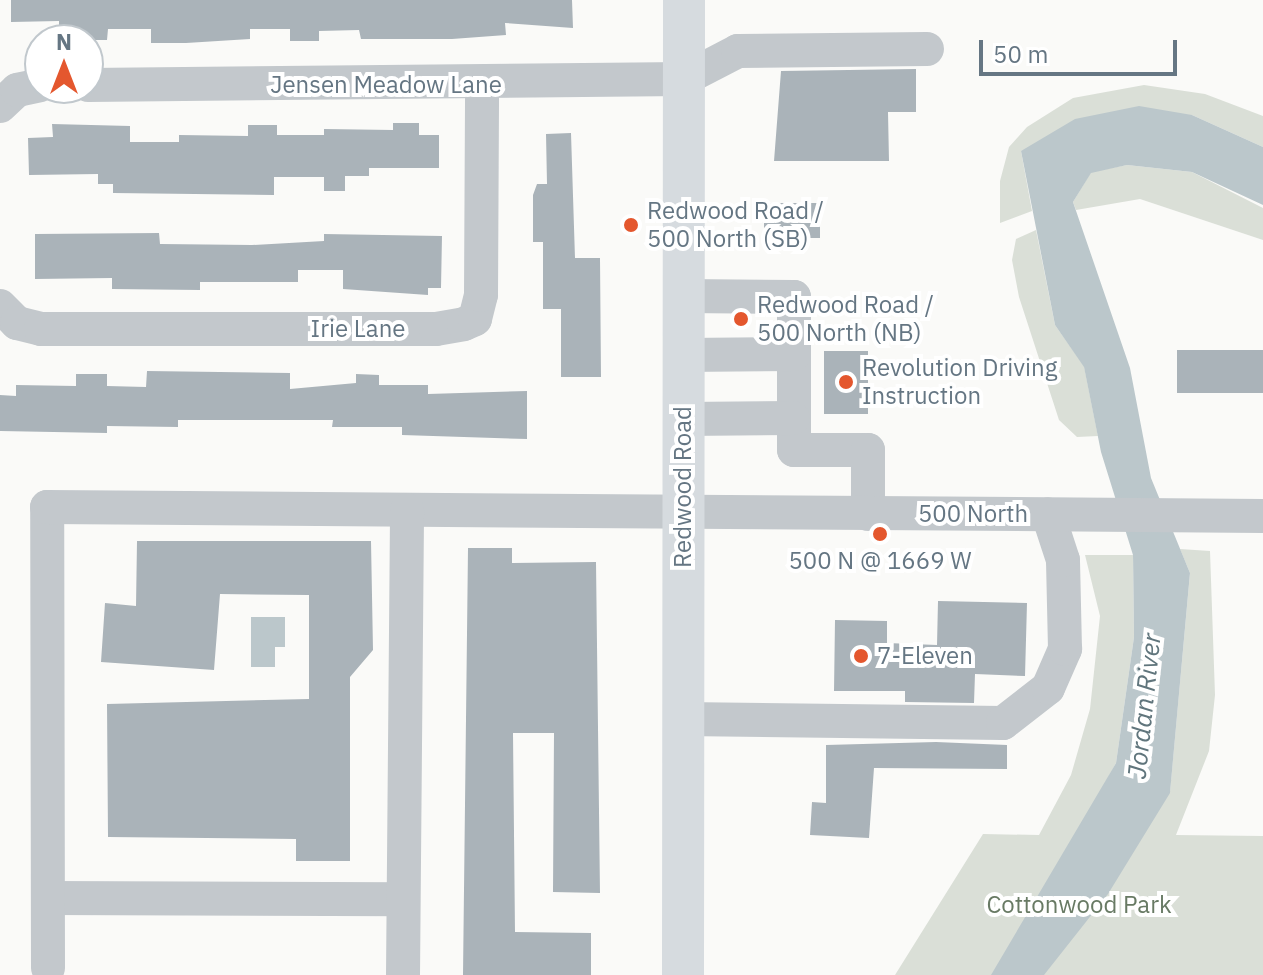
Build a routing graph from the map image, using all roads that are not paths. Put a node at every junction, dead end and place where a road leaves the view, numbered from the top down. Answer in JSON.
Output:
{"nodes":[{"id":1,"x":684,"y":0,"type":"edge"},
{"id":2,"x":927,"y":49,"type":"dead end"},
{"id":3,"x":684,"y":79,"type":"junction"},
{"id":4,"x":104,"y":85,"type":"edge"},
{"id":5,"x":482,"y":85,"type":"junction"},
{"id":6,"x":24,"y":88,"type":"edge"},
{"id":7,"x":0,"y":106,"type":"edge"},
{"id":8,"x":684,"y":296,"type":"junction"},
{"id":9,"x":4,"y":311,"type":"edge"},
{"id":10,"x":794,"y":354,"type":"junction"},
{"id":11,"x":684,"y":355,"type":"junction"},
{"id":12,"x":793,"y":418,"type":"junction"},
{"id":13,"x":684,"y":419,"type":"junction"},
{"id":14,"x":407,"y":510,"type":"junction"},
{"id":15,"x":683,"y":513,"type":"junction"},
{"id":16,"x":868,"y":514,"type":"junction"},
{"id":17,"x":1062,"y":514,"type":"junction"},
{"id":18,"x":1263,"y":516,"type":"edge"},
{"id":19,"x":683,"y":719,"type":"junction"},
{"id":20,"x":48,"y":898,"type":"junction"},
{"id":21,"x":403,"y":899,"type":"junction"},
{"id":22,"x":48,"y":968,"type":"dead end"},
{"id":23,"x":403,"y":975,"type":"edge"},
{"id":24,"x":683,"y":975,"type":"edge"}],
"edges":[{"from":1,"to":3,"type":"main road","name":"Redwood Road"},
{"from":2,"to":3,"type":"street"},
{"from":3,"to":5,"type":"street","name":"Jensen Meadow Lane"},
{"from":3,"to":8,"type":"main road","name":"Redwood Road"},
{"from":4,"to":5,"type":"street","name":"Jensen Meadow Lane"},
{"from":5,"to":9,"type":"street","name":"Irie Lane"},
{"from":6,"to":7,"type":"street"},
{"from":8,"to":10,"type":"street"},
{"from":8,"to":11,"type":"main road","name":"Redwood Road"},
{"from":10,"to":11,"type":"street"},
{"from":10,"to":12,"type":"street"},
{"from":11,"to":13,"type":"main road","name":"Redwood Road"},
{"from":12,"to":13,"type":"street"},
{"from":12,"to":16,"type":"street"},
{"from":13,"to":15,"type":"main road","name":"Redwood Road"},
{"from":14,"to":15,"type":"street","name":"500 North"},
{"from":14,"to":20,"type":"street","name":"500 North"},
{"from":14,"to":21,"type":"street"},
{"from":15,"to":16,"type":"street","name":"500 North"},
{"from":15,"to":19,"type":"main road","name":"Redwood Road"},
{"from":16,"to":17,"type":"street","name":"500 North"},
{"from":17,"to":18,"type":"street","name":"500 North"},
{"from":17,"to":19,"type":"street"},
{"from":19,"to":24,"type":"main road","name":"Redwood Road"},
{"from":20,"to":21,"type":"street"},
{"from":20,"to":22,"type":"street"},
{"from":21,"to":23,"type":"street"}]}
